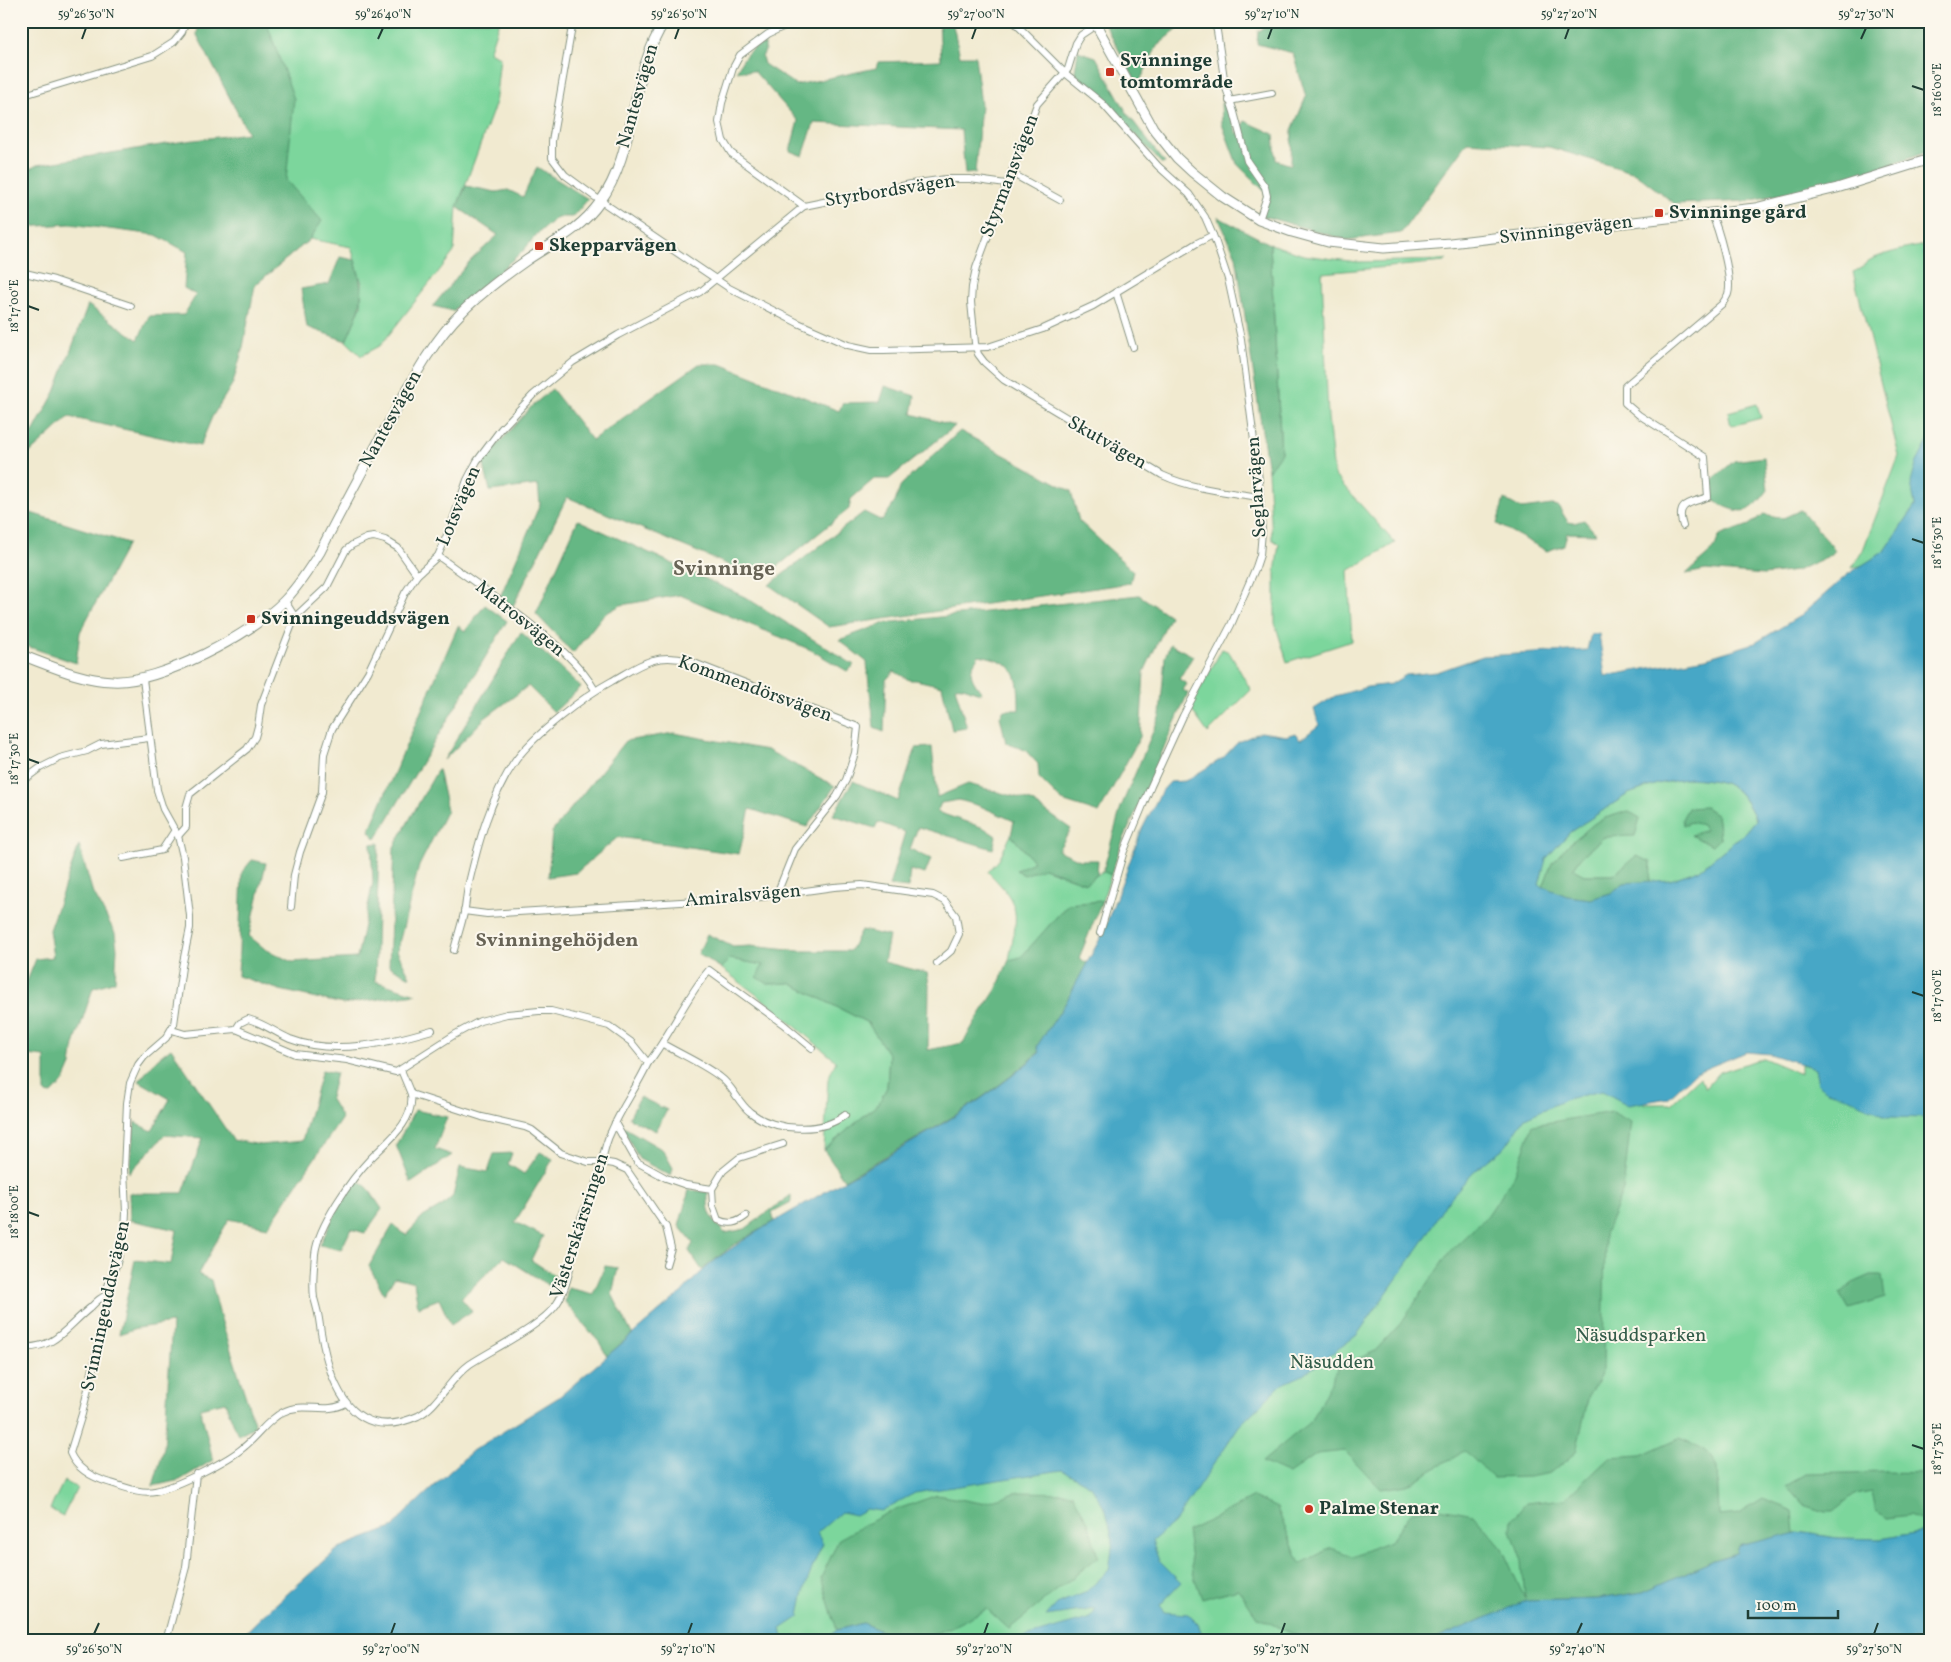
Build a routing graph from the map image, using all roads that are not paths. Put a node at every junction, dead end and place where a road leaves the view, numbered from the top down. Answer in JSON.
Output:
{"nodes":[{"id":1,"x":186,"y":21,"type":"edge"},
{"id":2,"x":573,"y":21,"type":"edge"},
{"id":3,"x":665,"y":21,"type":"edge"},
{"id":4,"x":795,"y":21,"type":"edge"},
{"id":5,"x":1012,"y":21,"type":"edge"},
{"id":6,"x":1214,"y":21,"type":"edge"},
{"id":7,"x":1095,"y":23,"type":"edge"},
{"id":8,"x":1065,"y":73,"type":"junction"},
{"id":9,"x":1272,"y":93,"type":"dead end"},
{"id":10,"x":21,"y":96,"type":"edge"},
{"id":11,"x":1229,"y":101,"type":"junction"},
{"id":12,"x":1930,"y":159,"type":"edge"},
{"id":13,"x":1011,"y":173,"type":"junction"},
{"id":14,"x":1006,"y":184,"type":"junction"},
{"id":15,"x":1060,"y":200,"type":"dead end"},
{"id":16,"x":601,"y":201,"type":"junction"},
{"id":17,"x":804,"y":206,"type":"junction"},
{"id":18,"x":1711,"y":213,"type":"junction"},
{"id":19,"x":1259,"y":220,"type":"junction"},
{"id":20,"x":1214,"y":236,"type":"junction"},
{"id":21,"x":21,"y":272,"type":"edge"},
{"id":22,"x":716,"y":280,"type":"junction"},
{"id":23,"x":1116,"y":292,"type":"junction"},
{"id":24,"x":131,"y":306,"type":"dead end"},
{"id":25,"x":976,"y":348,"type":"junction"},
{"id":26,"x":1133,"y":348,"type":"dead end"},
{"id":27,"x":1260,"y":497,"type":"junction"},
{"id":28,"x":1683,"y":526,"type":"dead end"},
{"id":29,"x":438,"y":556,"type":"junction"},
{"id":30,"x":417,"y":575,"type":"junction"},
{"id":31,"x":285,"y":601,"type":"junction"},
{"id":32,"x":295,"y":617,"type":"junction"},
{"id":33,"x":21,"y":655,"type":"edge"},
{"id":34,"x":143,"y":679,"type":"junction"},
{"id":35,"x":595,"y":690,"type":"junction"},
{"id":36,"x":149,"y":738,"type":"junction"},
{"id":37,"x":21,"y":782,"type":"edge"},
{"id":38,"x":177,"y":833,"type":"junction"},
{"id":39,"x":123,"y":858,"type":"dead end"},
{"id":40,"x":776,"y":896,"type":"junction"},
{"id":41,"x":291,"y":907,"type":"dead end"},
{"id":42,"x":464,"y":911,"type":"junction"},
{"id":43,"x":1100,"y":933,"type":"dead end"},
{"id":44,"x":454,"y":950,"type":"dead end"},
{"id":45,"x":937,"y":963,"type":"dead end"},
{"id":46,"x":236,"y":1029,"type":"junction"},
{"id":47,"x":172,"y":1030,"type":"junction"},
{"id":48,"x":432,"y":1030,"type":"dead end"},
{"id":49,"x":663,"y":1044,"type":"junction"},
{"id":50,"x":812,"y":1048,"type":"dead end"},
{"id":51,"x":648,"y":1063,"type":"junction"},
{"id":52,"x":402,"y":1070,"type":"junction"},
{"id":53,"x":411,"y":1094,"type":"junction"},
{"id":54,"x":845,"y":1115,"type":"dead end"},
{"id":55,"x":615,"y":1123,"type":"junction"},
{"id":56,"x":783,"y":1144,"type":"dead end"},
{"id":57,"x":602,"y":1162,"type":"junction"},
{"id":58,"x":712,"y":1189,"type":"junction"},
{"id":59,"x":746,"y":1216,"type":"dead end"},
{"id":60,"x":666,"y":1265,"type":"dead end"},
{"id":61,"x":105,"y":1296,"type":"junction"},
{"id":62,"x":21,"y":1347,"type":"edge"},
{"id":63,"x":346,"y":1404,"type":"junction"},
{"id":64,"x":196,"y":1474,"type":"junction"},
{"id":65,"x":166,"y":1641,"type":"edge"}],
"edges":[{"from":1,"to":10,"type":"street"},
{"from":2,"to":16,"type":"street"},
{"from":3,"to":16,"type":"street","name":"Nantesvägen"},
{"from":4,"to":17,"type":"street"},
{"from":5,"to":8,"type":"street","name":"Seglarvägen"},
{"from":6,"to":11,"type":"street"},
{"from":7,"to":8,"type":"street","name":"Styrmansvägen"},
{"from":7,"to":19,"type":"street","name":"Svinningevägen"},
{"from":8,"to":13,"type":"street","name":"Styrmansvägen"},
{"from":8,"to":20,"type":"street","name":"Seglarvägen"},
{"from":9,"to":11,"type":"street"},
{"from":11,"to":19,"type":"street"},
{"from":12,"to":18,"type":"street","name":"Svinningevägen"},
{"from":13,"to":14,"type":"street","name":"Styrmansvägen"},
{"from":13,"to":15,"type":"street"},
{"from":14,"to":17,"type":"street","name":"Styrbordsvägen"},
{"from":14,"to":25,"type":"street","name":"Styrmansvägen"},
{"from":16,"to":22,"type":"street"},
{"from":16,"to":31,"type":"street","name":"Nantesvägen"},
{"from":17,"to":22,"type":"street","name":"Lotsvägen"},
{"from":18,"to":19,"type":"street","name":"Svinningevägen"},
{"from":18,"to":28,"type":"street"},
{"from":20,"to":23,"type":"street"},
{"from":20,"to":27,"type":"street","name":"Seglarvägen"},
{"from":21,"to":24,"type":"street"},
{"from":22,"to":25,"type":"street"},
{"from":22,"to":29,"type":"street","name":"Lotsvägen"},
{"from":23,"to":25,"type":"street"},
{"from":23,"to":26,"type":"street"},
{"from":25,"to":27,"type":"street","name":"Skutvägen"},
{"from":27,"to":43,"type":"street","name":"Seglarvägen"},
{"from":29,"to":30,"type":"street","name":"Lotsvägen"},
{"from":29,"to":35,"type":"street","name":"Matrosvägen"},
{"from":30,"to":32,"type":"street"},
{"from":30,"to":41,"type":"street","name":"Lotsvägen"},
{"from":31,"to":32,"type":"street"},
{"from":31,"to":34,"type":"street","name":"Nantesvägen"},
{"from":32,"to":38,"type":"street"},
{"from":33,"to":34,"type":"street","name":"Nantesvägen"},
{"from":34,"to":36,"type":"street"},
{"from":35,"to":40,"type":"street","name":"Kommendörsvägen"},
{"from":35,"to":42,"type":"street","name":"Kommendörsvägen"},
{"from":36,"to":37,"type":"street"},
{"from":36,"to":38,"type":"street"},
{"from":38,"to":39,"type":"street"},
{"from":38,"to":47,"type":"street"},
{"from":40,"to":42,"type":"street","name":"Amiralsvägen"},
{"from":40,"to":45,"type":"street","name":"Amiralsvägen"},
{"from":42,"to":44,"type":"street","name":"Kommendörsvägen"},
{"from":46,"to":47,"type":"street"},
{"from":46,"to":48,"type":"street"},
{"from":46,"to":52,"type":"street"},
{"from":47,"to":61,"type":"street","name":"Svinningeuddsvägen"},
{"from":49,"to":50,"type":"street","name":"Västerskärsringen"},
{"from":49,"to":51,"type":"street","name":"Västerskärsringen"},
{"from":49,"to":54,"type":"street"},
{"from":51,"to":52,"type":"street"},
{"from":51,"to":55,"type":"street","name":"Västerskärsringen"},
{"from":52,"to":53,"type":"street"},
{"from":53,"to":57,"type":"street"},
{"from":53,"to":63,"type":"street","name":"Västerskärsringen"},
{"from":55,"to":57,"type":"street","name":"Västerskärsringen"},
{"from":55,"to":58,"type":"street"},
{"from":56,"to":58,"type":"street"},
{"from":57,"to":60,"type":"street"},
{"from":57,"to":63,"type":"street","name":"Västerskärsringen"},
{"from":58,"to":59,"type":"street"},
{"from":61,"to":62,"type":"street"},
{"from":61,"to":64,"type":"street","name":"Svinningeuddsvägen"},
{"from":63,"to":64,"type":"street","name":"Svinningeuddsvägen"},
{"from":64,"to":65,"type":"street"}]}
